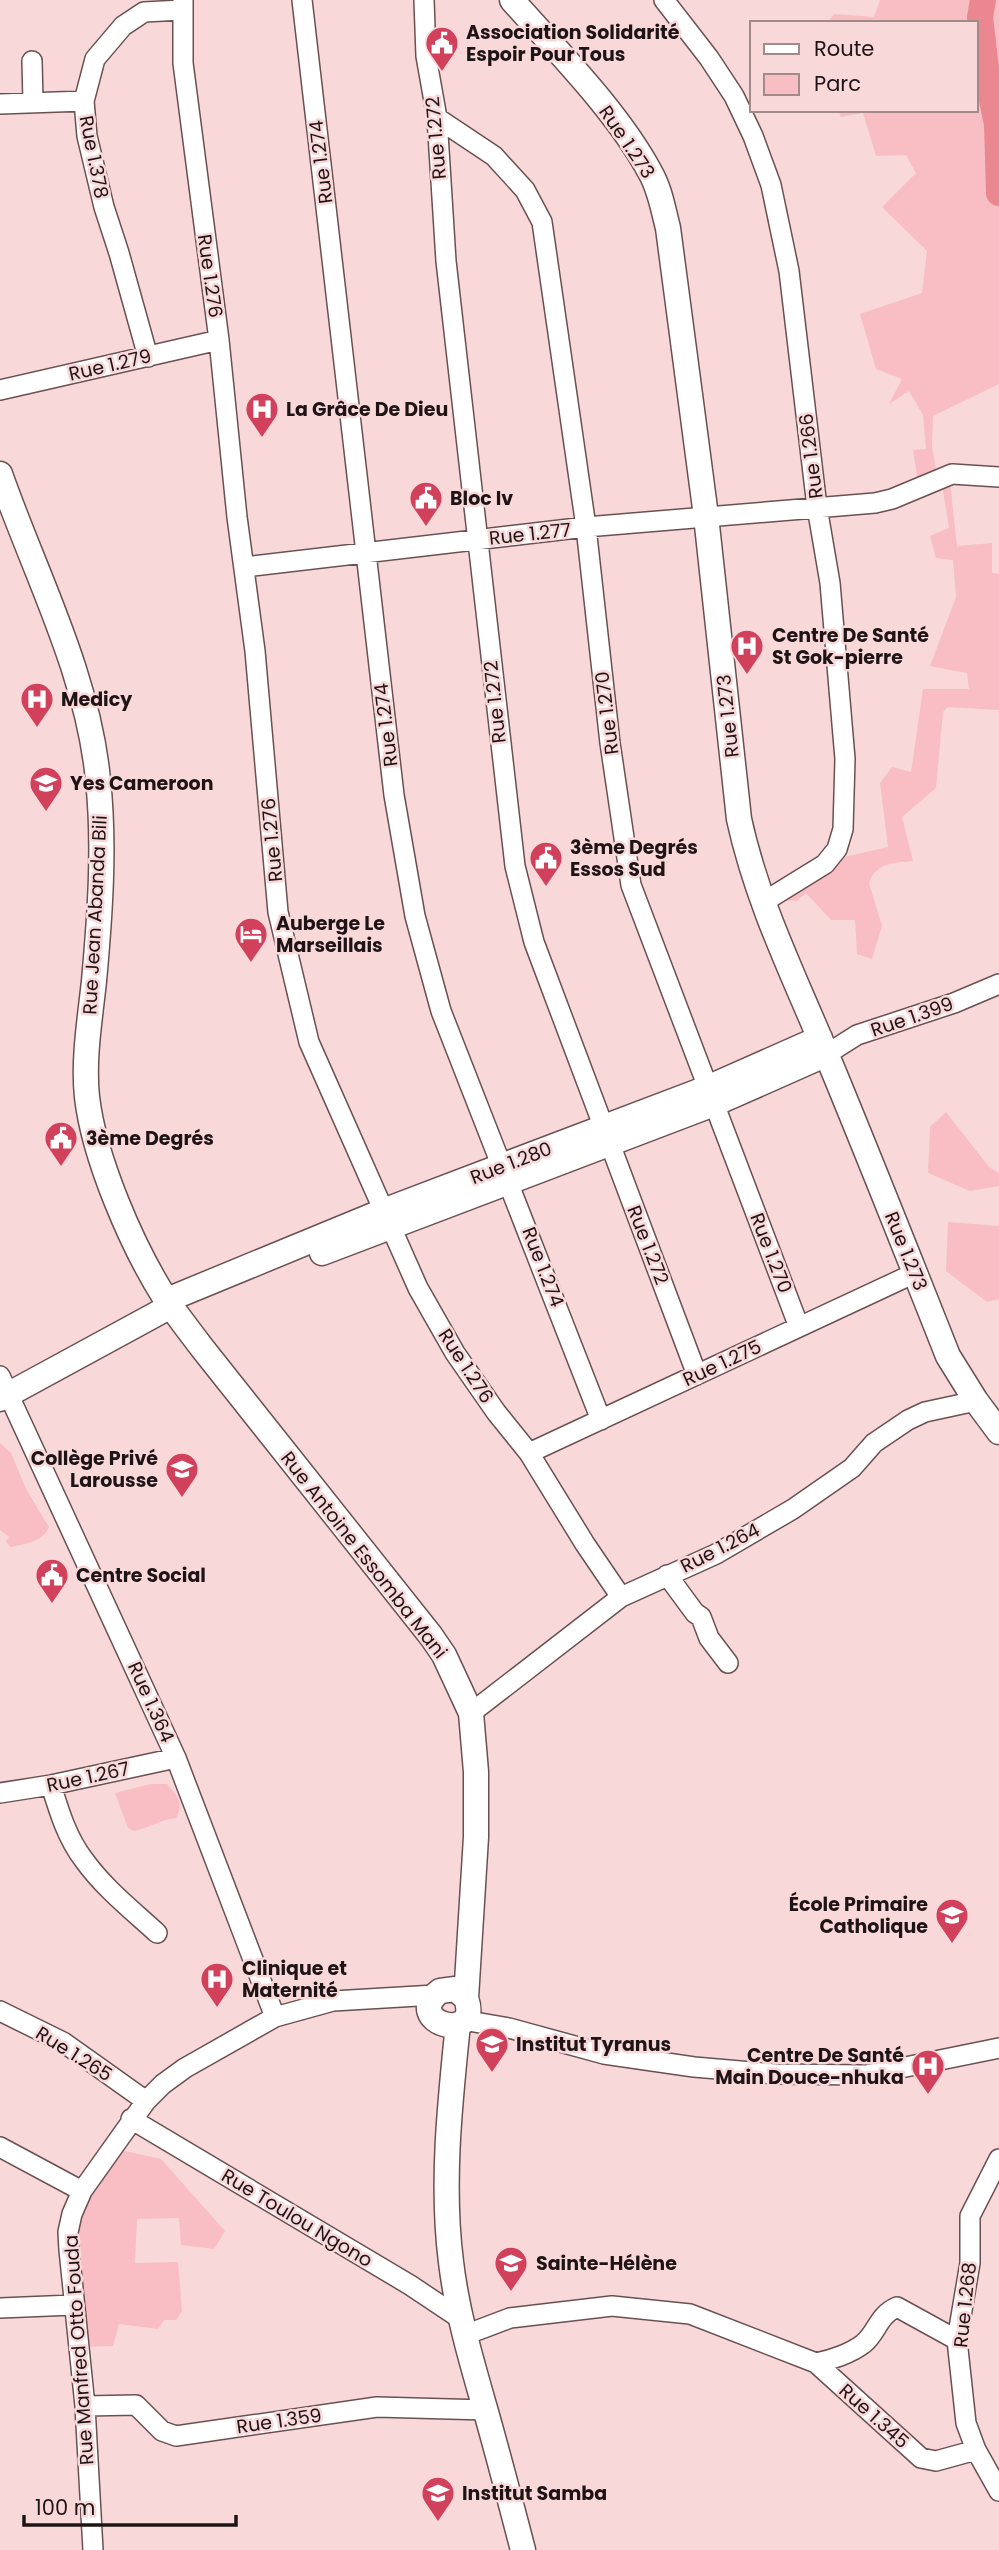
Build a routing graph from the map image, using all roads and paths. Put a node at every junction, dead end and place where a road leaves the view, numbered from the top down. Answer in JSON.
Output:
{"nodes":[{"id":1,"x":302,"y":0,"type":"edge"},
{"id":2,"x":424,"y":0,"type":"edge"},
{"id":3,"x":512,"y":0,"type":"edge"},
{"id":4,"x":664,"y":0,"type":"edge"},
{"id":5,"x":183,"y":5,"type":"edge"},
{"id":6,"x":32,"y":61,"type":"dead end"},
{"id":7,"x":84,"y":101,"type":"junction"},
{"id":8,"x":33,"y":103,"type":"junction"},
{"id":9,"x":0,"y":104,"type":"edge"},
{"id":10,"x":437,"y":118,"type":"junction"},
{"id":11,"x":219,"y":340,"type":"junction"},
{"id":12,"x":148,"y":357,"type":"junction"},
{"id":13,"x":0,"y":390,"type":"edge"},
{"id":14,"x":0,"y":474,"type":"edge"},
{"id":15,"x":999,"y":477,"type":"edge"},
{"id":16,"x":817,"y":507,"type":"junction"},
{"id":17,"x":706,"y":516,"type":"junction"},
{"id":18,"x":586,"y":527,"type":"junction"},
{"id":19,"x":478,"y":539,"type":"junction"},
{"id":20,"x":366,"y":552,"type":"junction"},
{"id":21,"x":244,"y":567,"type":"junction"},
{"id":22,"x":762,"y":903,"type":"junction"},
{"id":23,"x":999,"y":984,"type":"edge"},
{"id":24,"x":857,"y":1035,"type":"joint"},
{"id":25,"x":823,"y":1046,"type":"junction"},
{"id":26,"x":711,"y":1096,"type":"junction"},
{"id":27,"x":607,"y":1135,"type":"junction"},
{"id":28,"x":507,"y":1174,"type":"junction"},
{"id":29,"x":387,"y":1219,"type":"junction"},
{"id":30,"x":915,"y":1273,"type":"junction"},
{"id":31,"x":171,"y":1305,"type":"junction"},
{"id":32,"x":799,"y":1327,"type":"junction"},
{"id":33,"x":697,"y":1375,"type":"junction"},
{"id":34,"x":3,"y":1390,"type":"edge"},
{"id":35,"x":976,"y":1402,"type":"junction"},
{"id":36,"x":601,"y":1420,"type":"junction"},
{"id":37,"x":999,"y":1432,"type":"edge"},
{"id":38,"x":529,"y":1453,"type":"junction"},
{"id":39,"x":667,"y":1575,"type":"junction"},
{"id":40,"x":621,"y":1597,"type":"junction"},
{"id":41,"x":728,"y":1663,"type":"dead end"},
{"id":42,"x":471,"y":1713,"type":"junction"},
{"id":43,"x":176,"y":1758,"type":"junction"},
{"id":44,"x":51,"y":1786,"type":"junction"},
{"id":45,"x":0,"y":1793,"type":"edge"},
{"id":46,"x":157,"y":1933,"type":"dead end"},
{"id":47,"x":448,"y":2010,"type":"junction"},
{"id":48,"x":0,"y":2011,"type":"edge"},
{"id":49,"x":275,"y":2017,"type":"junction"},
{"id":50,"x":999,"y":2048,"type":"edge"},
{"id":51,"x":146,"y":2101,"type":"junction"},
{"id":52,"x":131,"y":2119,"type":"junction"},
{"id":53,"x":0,"y":2147,"type":"edge"},
{"id":54,"x":999,"y":2159,"type":"edge"},
{"id":55,"x":82,"y":2191,"type":"junction"},
{"id":56,"x":73,"y":2305,"type":"junction"},
{"id":57,"x":0,"y":2308,"type":"edge"},
{"id":58,"x":463,"y":2327,"type":"junction"},
{"id":59,"x":957,"y":2340,"type":"junction"},
{"id":60,"x":816,"y":2364,"type":"junction"},
{"id":61,"x":85,"y":2406,"type":"junction"},
{"id":62,"x":486,"y":2410,"type":"junction"},
{"id":63,"x":976,"y":2450,"type":"junction"},
{"id":64,"x":999,"y":2491,"type":"edge"},
{"id":65,"x":93,"y":2550,"type":"edge"},
{"id":66,"x":523,"y":2550,"type":"edge"}],
"edges":[{"from":1,"to":20,"type":"street","name":"Rue 1.274"},
{"from":2,"to":10,"type":"street","name":"Rue 1.272"},
{"from":3,"to":17,"type":"main road","name":"Rue 1.273"},
{"from":4,"to":16,"type":"street","name":"Rue 1.266"},
{"from":5,"to":7,"type":"street","name":"Rue 1.378"},
{"from":5,"to":11,"type":"street","name":"Rue 1.276"},
{"from":6,"to":8,"type":"street"},
{"from":7,"to":8,"type":"street"},
{"from":7,"to":12,"type":"street","name":"Rue 1.378"},
{"from":8,"to":9,"type":"street"},
{"from":10,"to":18,"type":"street","name":"Rue 1.270"},
{"from":10,"to":19,"type":"street","name":"Rue 1.272"},
{"from":11,"to":12,"type":"street","name":"Rue 1.279"},
{"from":11,"to":21,"type":"street","name":"Rue 1.276"},
{"from":12,"to":13,"type":"street","name":"Rue 1.279"},
{"from":14,"to":31,"type":"main road","name":"Rue Jean Abanda Bili"},
{"from":15,"to":16,"type":"street","name":"Rue 1.277"},
{"from":16,"to":17,"type":"street","name":"Rue 1.277"},
{"from":16,"to":22,"type":"street","name":"Rue 1.266"},
{"from":17,"to":18,"type":"street","name":"Rue 1.277"},
{"from":17,"to":22,"type":"main road","name":"Rue 1.273"},
{"from":18,"to":19,"type":"street","name":"Rue 1.277"},
{"from":18,"to":26,"type":"street","name":"Rue 1.270"},
{"from":19,"to":20,"type":"street","name":"Rue 1.277"},
{"from":19,"to":27,"type":"street","name":"Rue 1.272"},
{"from":20,"to":21,"type":"street","name":"Rue 1.277"},
{"from":20,"to":28,"type":"street","name":"Rue 1.274"},
{"from":21,"to":29,"type":"street","name":"Rue 1.276"},
{"from":22,"to":25,"type":"main road","name":"Rue 1.273"},
{"from":23,"to":24,"type":"street","name":"Rue 1.399"},
{"from":24,"to":25,"type":"street","name":"Rue 1.280"},
{"from":25,"to":26,"type":"main road","name":"Rue 1.280"},
{"from":25,"to":30,"type":"main road","name":"Rue 1.273"},
{"from":26,"to":27,"type":"main road","name":"Rue 1.280"},
{"from":26,"to":32,"type":"street","name":"Rue 1.270"},
{"from":27,"to":28,"type":"main road","name":"Rue 1.280"},
{"from":27,"to":33,"type":"street","name":"Rue 1.272"},
{"from":28,"to":29,"type":"main road","name":"Rue 1.280"},
{"from":28,"to":36,"type":"street","name":"Rue 1.274"},
{"from":29,"to":31,"type":"main road","name":"Rue 1.280"},
{"from":29,"to":38,"type":"street","name":"Rue 1.276"},
{"from":30,"to":32,"type":"street","name":"Rue 1.275"},
{"from":30,"to":35,"type":"main road","name":"Rue 1.273"},
{"from":31,"to":34,"type":"main road","name":"Rue 1.280"},
{"from":31,"to":42,"type":"main road","name":"Rue Antoine Essomba Mani"},
{"from":32,"to":33,"type":"street","name":"Rue 1.275"},
{"from":33,"to":36,"type":"street","name":"Rue 1.275"},
{"from":34,"to":43,"type":"street","name":"Rue 1.364"},
{"from":35,"to":37,"type":"main road","name":"Rue 1.273"},
{"from":35,"to":39,"type":"street","name":"Rue 1.264"},
{"from":36,"to":38,"type":"street","name":"Rue 1.275"},
{"from":38,"to":40,"type":"street","name":"Rue 1.276"},
{"from":39,"to":40,"type":"street","name":"Rue 1.264"},
{"from":39,"to":41,"type":"street"},
{"from":40,"to":42,"type":"street","name":"Rue 1.264"},
{"from":42,"to":47,"type":"main road","name":"Rue Antoine Essomba Mani"},
{"from":43,"to":44,"type":"street","name":"Rue 1.267"},
{"from":43,"to":49,"type":"street","name":"Rue 1.364"},
{"from":44,"to":45,"type":"street","name":"Rue 1.267"},
{"from":44,"to":46,"type":"street"},
{"from":47,"to":49,"type":"street","name":"Rue Manfred Otto Fouda"},
{"from":47,"to":50,"type":"street"},
{"from":47,"to":58,"type":"main road"},
{"from":48,"to":51,"type":"street","name":"Rue 1.265"},
{"from":49,"to":51,"type":"street","name":"Rue Manfred Otto Fouda"},
{"from":51,"to":52,"type":"street","name":"Rue Manfred Otto Fouda"},
{"from":52,"to":55,"type":"street","name":"Rue Manfred Otto Fouda"},
{"from":52,"to":58,"type":"street","name":"Rue Toulou Ngono"},
{"from":53,"to":55,"type":"street"},
{"from":54,"to":59,"type":"street","name":"Rue 1.268"},
{"from":55,"to":56,"type":"street","name":"Rue Manfred Otto Fouda"},
{"from":56,"to":57,"type":"street"},
{"from":56,"to":61,"type":"street","name":"Rue Manfred Otto Fouda"},
{"from":58,"to":60,"type":"street"},
{"from":58,"to":62,"type":"main road"},
{"from":59,"to":60,"type":"street"},
{"from":59,"to":63,"type":"street","name":"Rue 1.268"},
{"from":60,"to":63,"type":"street","name":"Rue 1.345"},
{"from":61,"to":62,"type":"street","name":"Rue 1.359"},
{"from":61,"to":65,"type":"street","name":"Rue Manfred Otto Fouda"},
{"from":62,"to":66,"type":"main road"},
{"from":63,"to":64,"type":"street","name":"Rue 1.268"}]}
